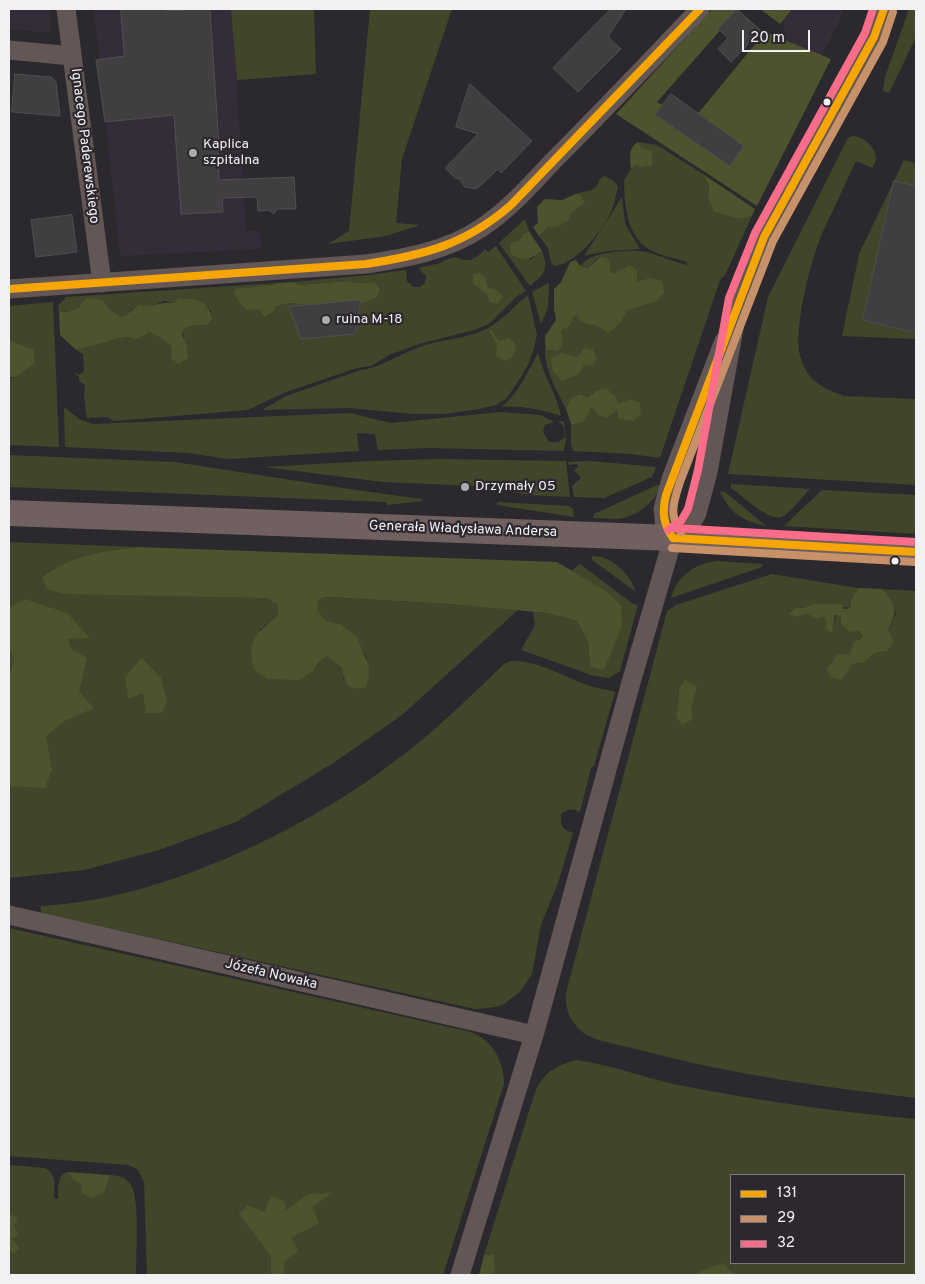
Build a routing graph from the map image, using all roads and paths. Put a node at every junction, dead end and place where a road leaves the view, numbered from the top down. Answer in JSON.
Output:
{"nodes":[{"id":1,"x":66,"y":9,"type":"edge"},
{"id":2,"x":700,"y":9,"type":"edge"},
{"id":3,"x":884,"y":9,"type":"edge"},
{"id":4,"x":9,"y":50,"type":"edge"},
{"id":5,"x":72,"y":56,"type":"junction"},
{"id":6,"x":102,"y":282,"type":"junction"},
{"id":7,"x":9,"y":289,"type":"edge"},
{"id":8,"x":740,"y":301,"type":"junction"},
{"id":9,"x":9,"y":513,"type":"edge"},
{"id":10,"x":674,"y":538,"type":"junction"},
{"id":11,"x":916,"y":552,"type":"edge"},
{"id":12,"x":9,"y":915,"type":"edge"},
{"id":13,"x":534,"y":1035,"type":"junction"},
{"id":14,"x":460,"y":1275,"type":"edge"}],
"edges":[{"from":1,"to":5,"type":"street","name":"Ignacego Paderewskiego"},
{"from":2,"to":6,"type":"street"},
{"from":3,"to":8,"type":"street"},
{"from":4,"to":5,"type":"street"},
{"from":5,"to":6,"type":"street","name":"Ignacego Paderewskiego"},
{"from":6,"to":7,"type":"street"},
{"from":8,"to":10,"type":"street"},
{"from":8,"to":10,"type":"street"},
{"from":9,"to":10,"type":"main road","name":"Generała Władysława Andersa"},
{"from":10,"to":11,"type":"main road","name":"Generała Władysława Andersa"},
{"from":10,"to":13,"type":"street"},
{"from":12,"to":13,"type":"street","name":"Józefa Nowaka"},
{"from":13,"to":14,"type":"street"}]}
